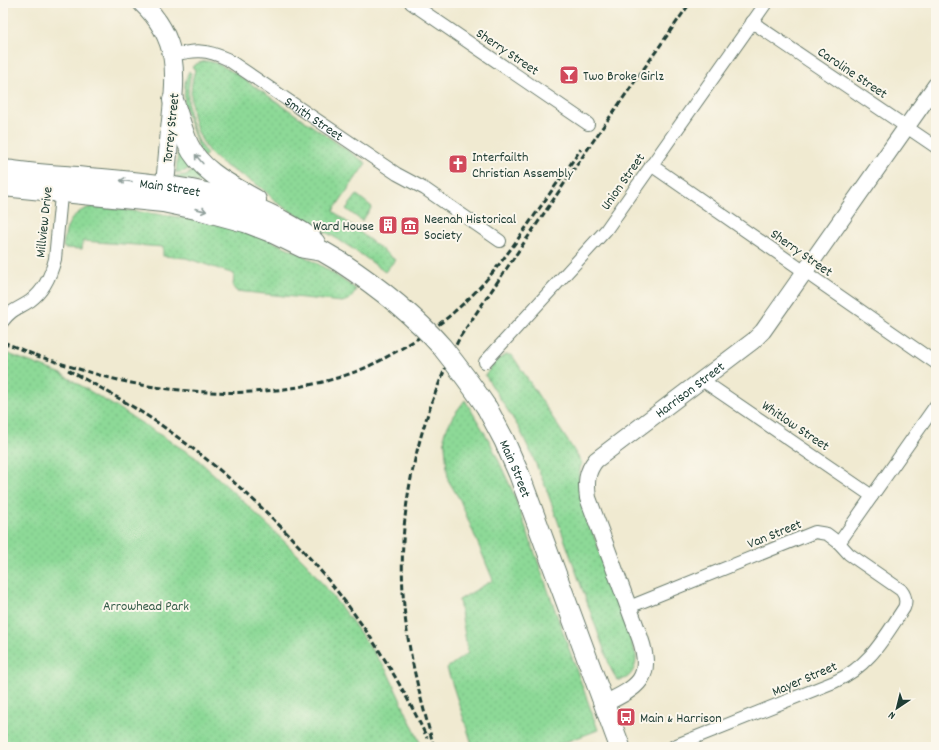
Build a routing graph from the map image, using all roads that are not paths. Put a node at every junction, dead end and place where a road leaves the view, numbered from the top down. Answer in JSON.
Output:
{"nodes":[{"id":1,"x":142,"y":3,"type":"edge"},
{"id":2,"x":410,"y":3,"type":"edge"},
{"id":3,"x":766,"y":3,"type":"edge"},
{"id":4,"x":752,"y":22,"type":"junction"},
{"id":5,"x":173,"y":55,"type":"junction"},
{"id":6,"x":936,"y":85,"type":"edge"},
{"id":7,"x":173,"y":100,"type":"junction"},
{"id":8,"x":588,"y":124,"type":"dead end"},
{"id":9,"x":906,"y":127,"type":"junction"},
{"id":10,"x":936,"y":147,"type":"edge"},
{"id":11,"x":651,"y":165,"type":"junction"},
{"id":12,"x":3,"y":170,"type":"edge"},
{"id":13,"x":62,"y":184,"type":"junction"},
{"id":14,"x":3,"y":186,"type":"edge"},
{"id":15,"x":164,"y":194,"type":"junction"},
{"id":16,"x":274,"y":216,"type":"junction"},
{"id":17,"x":500,"y":241,"type":"dead end"},
{"id":18,"x":322,"y":251,"type":"junction"},
{"id":19,"x":804,"y":272,"type":"junction"},
{"id":20,"x":3,"y":322,"type":"edge"},
{"id":21,"x":484,"y":362,"type":"dead end"},
{"id":22,"x":936,"y":363,"type":"edge"},
{"id":23,"x":702,"y":380,"type":"junction"},
{"id":24,"x":936,"y":405,"type":"edge"},
{"id":25,"x":872,"y":496,"type":"junction"},
{"id":26,"x":839,"y":543,"type":"junction"},
{"id":27,"x":628,"y":607,"type":"junction"},
{"id":28,"x":604,"y":704,"type":"junction"},
{"id":29,"x":674,"y":746,"type":"edge"},
{"id":30,"x":620,"y":747,"type":"edge"}],
"edges":[{"from":1,"to":5,"type":"main road"},
{"from":2,"to":8,"type":"street","name":"Sherry Street"},
{"from":3,"to":4,"type":"street","name":"Union Street"},
{"from":4,"to":9,"type":"street","name":"Caroline Street"},
{"from":4,"to":11,"type":"street","name":"Union Street"},
{"from":5,"to":7,"type":"main road","name":"Torrey Street"},
{"from":5,"to":17,"type":"street","name":"Smith Street"},
{"from":6,"to":9,"type":"street","name":"Harrison Street"},
{"from":7,"to":15,"type":"main road","name":"Torrey Street"},
{"from":16,"to":7,"type":"main road","one_way":true},
{"from":9,"to":10,"type":"street","name":"Caroline Street"},
{"from":9,"to":19,"type":"street","name":"Harrison Street"},
{"from":11,"to":19,"type":"street","name":"Sherry Street"},
{"from":11,"to":21,"type":"street","name":"Union Street"},
{"from":12,"to":13,"type":"main road","name":"Main Street"},
{"from":13,"to":14,"type":"main road","name":"Main Street"},
{"from":13,"to":15,"type":"main road","name":"Main Street"},
{"from":13,"to":20,"type":"street","name":"Millview Drive"},
{"from":15,"to":16,"type":"main road","name":"Main Street"},
{"from":15,"to":18,"type":"main road","name":"Main Street","one_way":true},
{"from":16,"to":18,"type":"main road","name":"Main Street"},
{"from":18,"to":28,"type":"main road","name":"Main Street","bridge":true},
{"from":19,"to":22,"type":"street","name":"Sherry Street"},
{"from":19,"to":23,"type":"street","name":"Harrison Street"},
{"from":23,"to":25,"type":"street","name":"Whitlow Street"},
{"from":23,"to":27,"type":"street","name":"Harrison Street"},
{"from":24,"to":25,"type":"street"},
{"from":25,"to":26,"type":"street"},
{"from":26,"to":27,"type":"street","name":"Van Street"},
{"from":26,"to":29,"type":"street","name":"Mayer Street"},
{"from":27,"to":28,"type":"street","name":"Harrison Street"},
{"from":28,"to":30,"type":"main road","name":"Main Street"}]}
